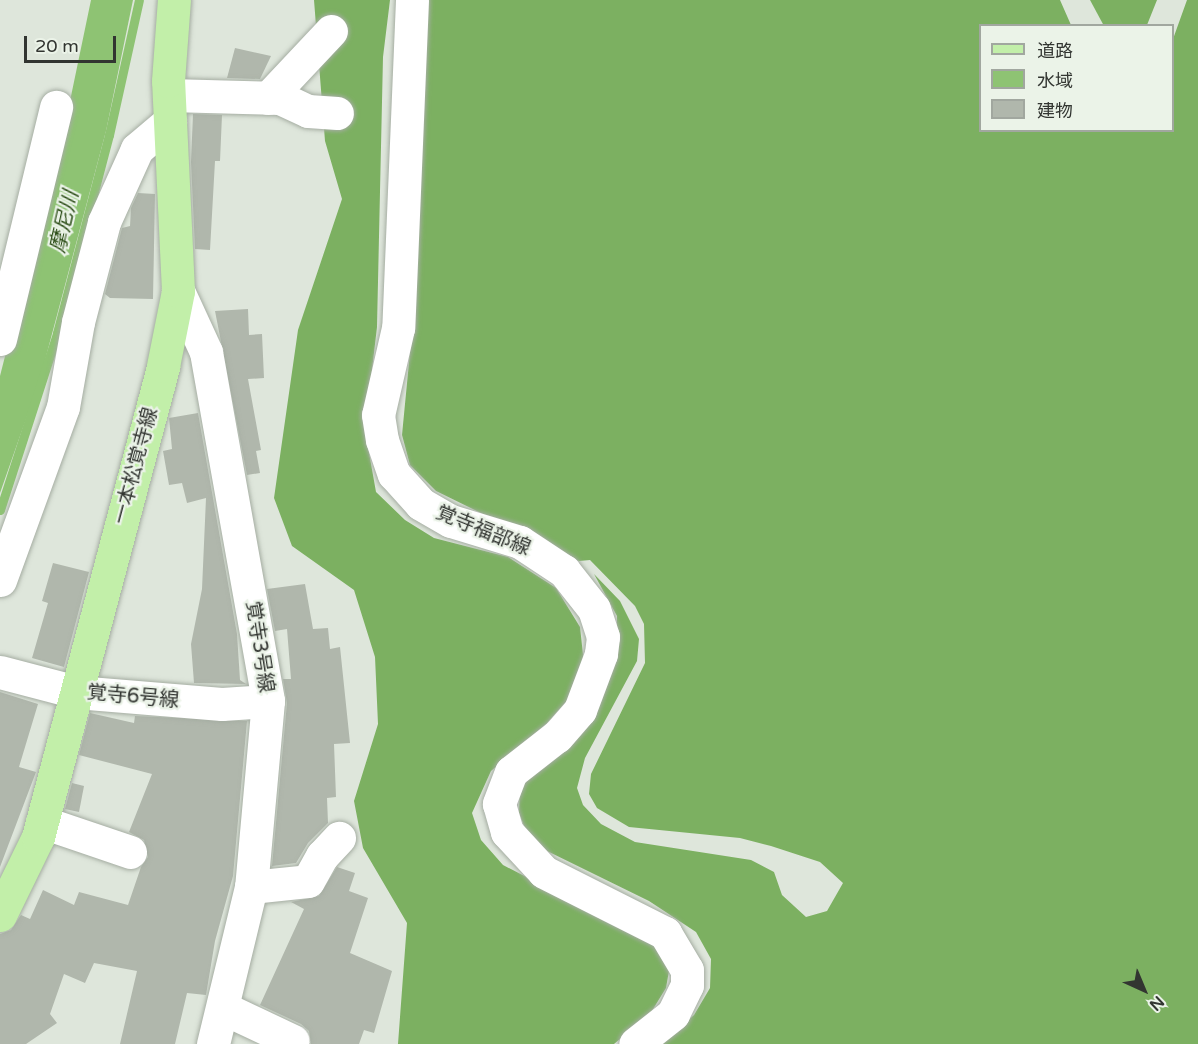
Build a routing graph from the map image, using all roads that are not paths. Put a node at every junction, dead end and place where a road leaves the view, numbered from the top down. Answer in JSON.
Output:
{"nodes":[{"id":1,"x":174,"y":0,"type":"edge"},
{"id":2,"x":412,"y":0,"type":"edge"},
{"id":3,"x":331,"y":31,"type":"dead end"},
{"id":4,"x":268,"y":98,"type":"junction"},
{"id":5,"x":56,"y":107,"type":"dead end"},
{"id":6,"x":170,"y":108,"type":"junction"},
{"id":7,"x":337,"y":113,"type":"dead end"},
{"id":8,"x":178,"y":291,"type":"junction"},
{"id":9,"x":0,"y":339,"type":"edge"},
{"id":10,"x":0,"y":580,"type":"edge"},
{"id":11,"x":0,"y":672,"type":"edge"},
{"id":12,"x":76,"y":692,"type":"junction"},
{"id":13,"x":268,"y":701,"type":"junction"},
{"id":14,"x":42,"y":822,"type":"junction"},
{"id":15,"x":339,"y":838,"type":"dead end"},
{"id":16,"x":130,"y":852,"type":"dead end"},
{"id":17,"x":251,"y":887,"type":"junction"},
{"id":18,"x":0,"y":915,"type":"edge"},
{"id":19,"x":223,"y":1008,"type":"junction"},
{"id":20,"x":293,"y":1041,"type":"dead end"},
{"id":21,"x":213,"y":1044,"type":"edge"},
{"id":22,"x":635,"y":1044,"type":"edge"}],
"edges":[{"from":1,"to":6,"type":"main road","name":"一本松覚寺線"},
{"from":2,"to":22,"type":"street","name":"覚寺福部線"},
{"from":3,"to":4,"type":"street"},
{"from":4,"to":6,"type":"street"},
{"from":4,"to":7,"type":"street"},
{"from":5,"to":9,"type":"street"},
{"from":6,"to":8,"type":"main road","name":"一本松覚寺線"},
{"from":6,"to":10,"type":"street"},
{"from":8,"to":12,"type":"main road","name":"一本松覚寺線"},
{"from":8,"to":13,"type":"street","name":"覚寺3号線"},
{"from":11,"to":12,"type":"street","name":"覚寺6号線"},
{"from":12,"to":13,"type":"street","name":"覚寺6号線"},
{"from":12,"to":14,"type":"main road","name":"一本松覚寺線"},
{"from":13,"to":17,"type":"street","name":"覚寺3号線"},
{"from":14,"to":16,"type":"street"},
{"from":14,"to":18,"type":"main road","name":"一本松覚寺線"},
{"from":15,"to":17,"type":"street"},
{"from":17,"to":19,"type":"street","name":"覚寺3号線"},
{"from":19,"to":20,"type":"street"},
{"from":19,"to":21,"type":"street","name":"覚寺3号線"}]}
